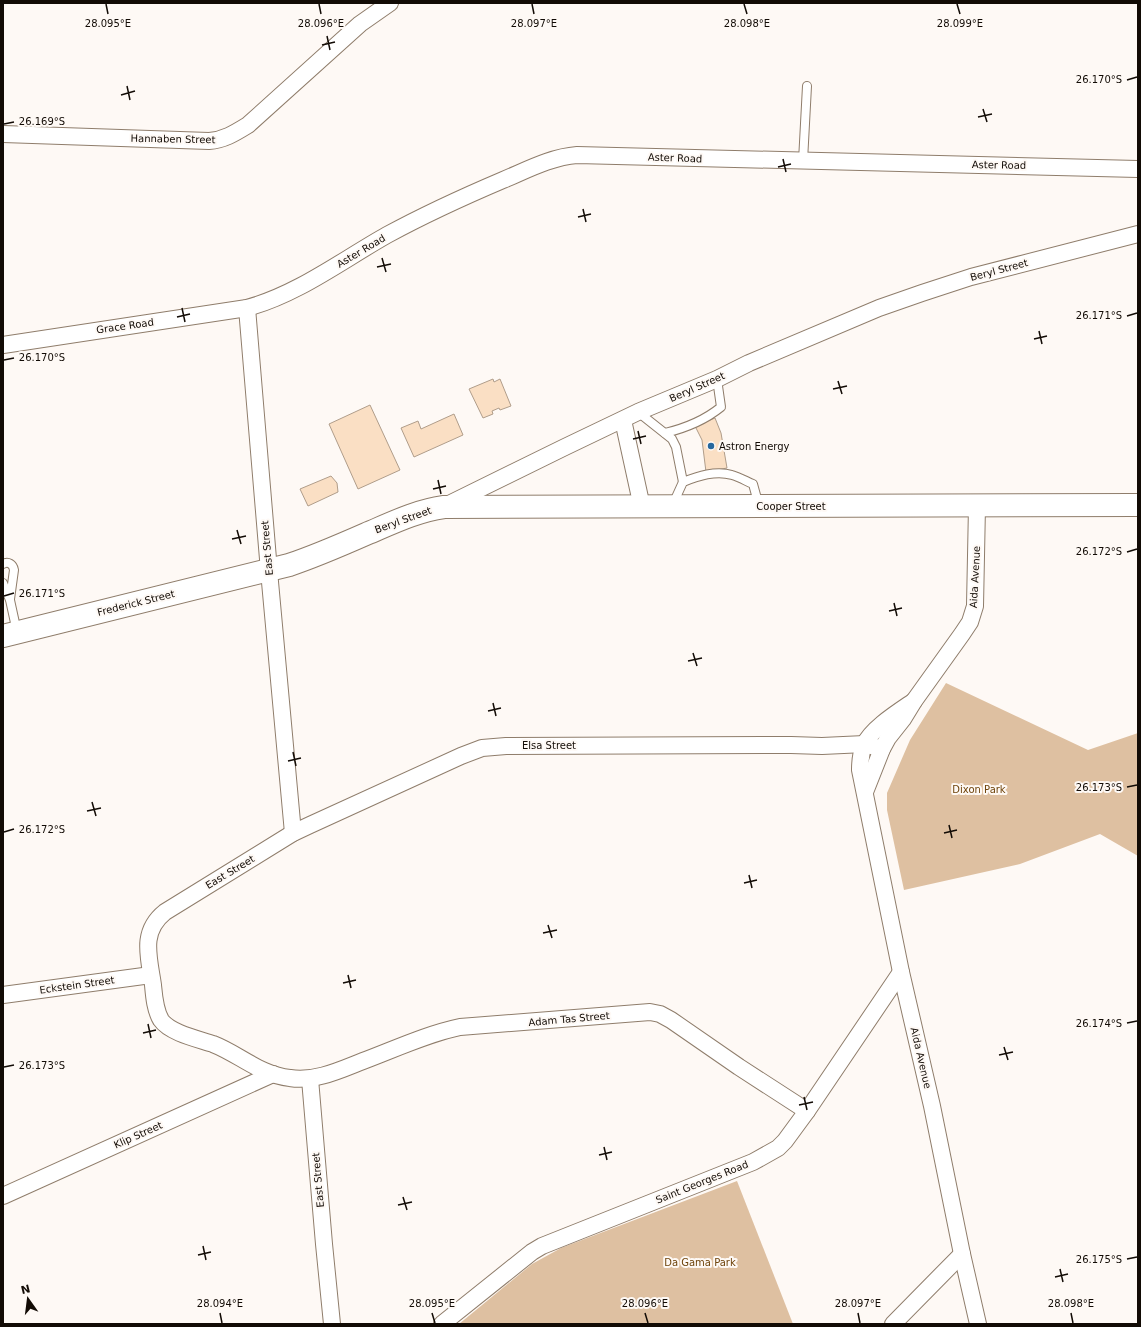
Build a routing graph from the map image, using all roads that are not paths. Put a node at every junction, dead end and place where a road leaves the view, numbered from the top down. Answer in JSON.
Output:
{"nodes":[{"id":1,"x":390,"y":3,"type":"edge"},
{"id":2,"x":807,"y":86,"type":"dead end"},
{"id":3,"x":3,"y":134,"type":"edge"},
{"id":4,"x":803,"y":161,"type":"junction"},
{"id":5,"x":1138,"y":168,"type":"edge"},
{"id":6,"x":1138,"y":234,"type":"edge"},
{"id":7,"x":247,"y":308,"type":"junction"},
{"id":8,"x":3,"y":345,"type":"edge"},
{"id":9,"x":717,"y":379,"type":"junction"},
{"id":10,"x":638,"y":412,"type":"junction"},
{"id":11,"x":623,"y":420,"type":"junction"},
{"id":12,"x":665,"y":433,"type":"junction"},
{"id":13,"x":683,"y":482,"type":"junction"},
{"id":14,"x":1138,"y":505,"type":"edge"},
{"id":15,"x":642,"y":506,"type":"junction"},
{"id":16,"x":759,"y":506,"type":"junction"},
{"id":17,"x":977,"y":506,"type":"junction"},
{"id":18,"x":444,"y":507,"type":"junction"},
{"id":19,"x":672,"y":507,"type":"junction"},
{"id":20,"x":3,"y":564,"type":"edge"},
{"id":21,"x":269,"y":571,"type":"junction"},
{"id":22,"x":3,"y":583,"type":"edge"},
{"id":23,"x":10,"y":600,"type":"junction"},
{"id":24,"x":10,"y":634,"type":"edge"},
{"id":25,"x":914,"y":701,"type":"junction"},
{"id":26,"x":865,"y":744,"type":"junction"},
{"id":27,"x":822,"y":746,"type":"junction"},
{"id":28,"x":880,"y":756,"type":"junction"},
{"id":29,"x":860,"y":760,"type":"junction"},
{"id":30,"x":865,"y":792,"type":"junction"},
{"id":31,"x":293,"y":833,"type":"junction"},
{"id":32,"x":901,"y":972,"type":"junction"},
{"id":33,"x":152,"y":975,"type":"junction"},
{"id":34,"x":3,"y":995,"type":"edge"},
{"id":35,"x":273,"y":1074,"type":"junction"},
{"id":36,"x":310,"y":1079,"type":"junction"},
{"id":37,"x":807,"y":1111,"type":"junction"},
{"id":38,"x":3,"y":1196,"type":"edge"},
{"id":39,"x":962,"y":1254,"type":"junction"},
{"id":40,"x":332,"y":1324,"type":"edge"},
{"id":41,"x":442,"y":1324,"type":"edge"},
{"id":42,"x":893,"y":1324,"type":"edge"},
{"id":43,"x":978,"y":1324,"type":"edge"}],
"edges":[{"from":1,"to":3,"type":"street","name":"Hannaben Street"},
{"from":2,"to":4,"type":"lane"},
{"from":4,"to":5,"type":"street","name":"Aster Road"},
{"from":4,"to":7,"type":"street","name":"Aster Road"},
{"from":6,"to":9,"type":"street","name":"Beryl Street"},
{"from":7,"to":8,"type":"street","name":"Grace Road"},
{"from":7,"to":21,"type":"street","name":"East Street"},
{"from":9,"to":10,"type":"street","name":"Beryl Street"},
{"from":9,"to":12,"type":"lane"},
{"from":10,"to":11,"type":"street","name":"Beryl Street"},
{"from":10,"to":12,"type":"lane"},
{"from":11,"to":15,"type":"street"},
{"from":11,"to":18,"type":"street","name":"Beryl Street"},
{"from":12,"to":13,"type":"lane"},
{"from":13,"to":16,"type":"lane"},
{"from":13,"to":19,"type":"lane"},
{"from":14,"to":17,"type":"main road","name":"Cooper Street"},
{"from":15,"to":18,"type":"main road","name":"Cooper Street"},
{"from":15,"to":19,"type":"main road","name":"Cooper Street"},
{"from":16,"to":17,"type":"main road","name":"Cooper Street"},
{"from":16,"to":19,"type":"main road","name":"Cooper Street"},
{"from":17,"to":25,"type":"street","name":"Aida Avenue"},
{"from":18,"to":21,"type":"main road","name":"Beryl Street"},
{"from":20,"to":23,"type":"lane"},
{"from":21,"to":24,"type":"main road","name":"Frederick Street"},
{"from":21,"to":31,"type":"street","name":"East Street"},
{"from":22,"to":23,"type":"lane"},
{"from":23,"to":24,"type":"lane"},
{"from":25,"to":26,"type":"street","name":"Aida Avenue"},
{"from":25,"to":28,"type":"street","name":"Aida Avenue"},
{"from":26,"to":27,"type":"street","name":"Elsa Street"},
{"from":26,"to":28,"type":"street","name":"Elsa Street"},
{"from":26,"to":29,"type":"street","name":"Aida Avenue"},
{"from":27,"to":29,"type":"street","name":"Elsa Street"},
{"from":27,"to":31,"type":"street","name":"Elsa Street"},
{"from":28,"to":29,"type":"street","name":"Elsa Street"},
{"from":28,"to":30,"type":"street","name":"Aida Avenue"},
{"from":29,"to":30,"type":"street","name":"Aida Avenue"},
{"from":30,"to":32,"type":"street","name":"Aida Avenue"},
{"from":31,"to":33,"type":"street","name":"East Street"},
{"from":32,"to":37,"type":"street","name":"Saint Georges Road"},
{"from":32,"to":39,"type":"street","name":"Aida Avenue"},
{"from":33,"to":34,"type":"street","name":"Eckstein Street"},
{"from":33,"to":35,"type":"street","name":"East Street"},
{"from":35,"to":36,"type":"street","name":"East Street"},
{"from":35,"to":38,"type":"street","name":"Klip Street"},
{"from":36,"to":37,"type":"street","name":"Adam Tas Street"},
{"from":36,"to":40,"type":"street","name":"East Street"},
{"from":37,"to":41,"type":"street","name":"Saint Georges Road"},
{"from":39,"to":42,"type":"street"},
{"from":39,"to":43,"type":"street","name":"Aida Avenue"}]}
